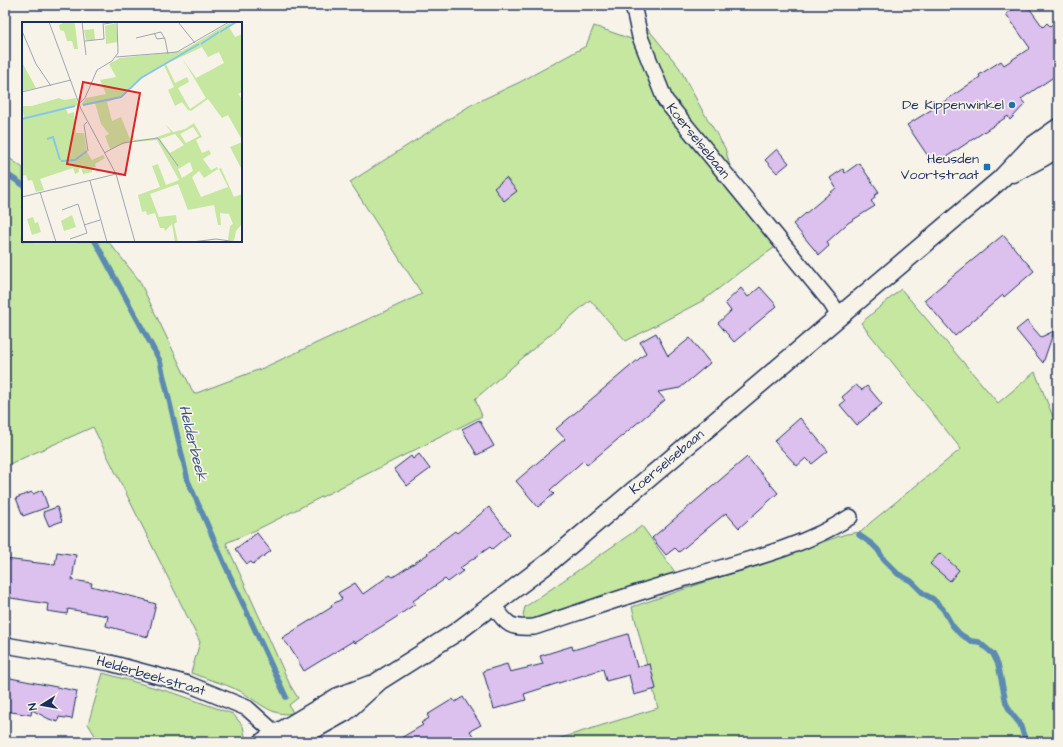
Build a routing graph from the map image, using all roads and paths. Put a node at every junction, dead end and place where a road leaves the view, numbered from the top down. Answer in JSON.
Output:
{"nodes":[{"id":1,"x":632,"y":5,"type":"edge"},
{"id":2,"x":1058,"y":128,"type":"edge"},
{"id":3,"x":1058,"y":148,"type":"edge"},
{"id":4,"x":1001,"y":179,"type":"junction"},
{"id":5,"x":839,"y":316,"type":"junction"},
{"id":6,"x":850,"y":517,"type":"dead end"},
{"id":7,"x":493,"y":605,"type":"junction"},
{"id":8,"x":5,"y":645,"type":"edge"},
{"id":9,"x":278,"y":740,"type":"edge"}],
"edges":[{"from":1,"to":5,"type":"street","name":"Koerselsebaan"},
{"from":2,"to":4,"type":"street","name":"Koerselsebaan"},
{"from":3,"to":4,"type":"street","name":"Koerselsebaan"},
{"from":4,"to":5,"type":"street","name":"Koerselsebaan"},
{"from":5,"to":7,"type":"street","name":"Koerselsebaan"},
{"from":6,"to":7,"type":"street"},
{"from":7,"to":9,"type":"street","name":"Koerselsebaan"},
{"from":8,"to":9,"type":"street","name":"Helderbeekstraat"}]}
